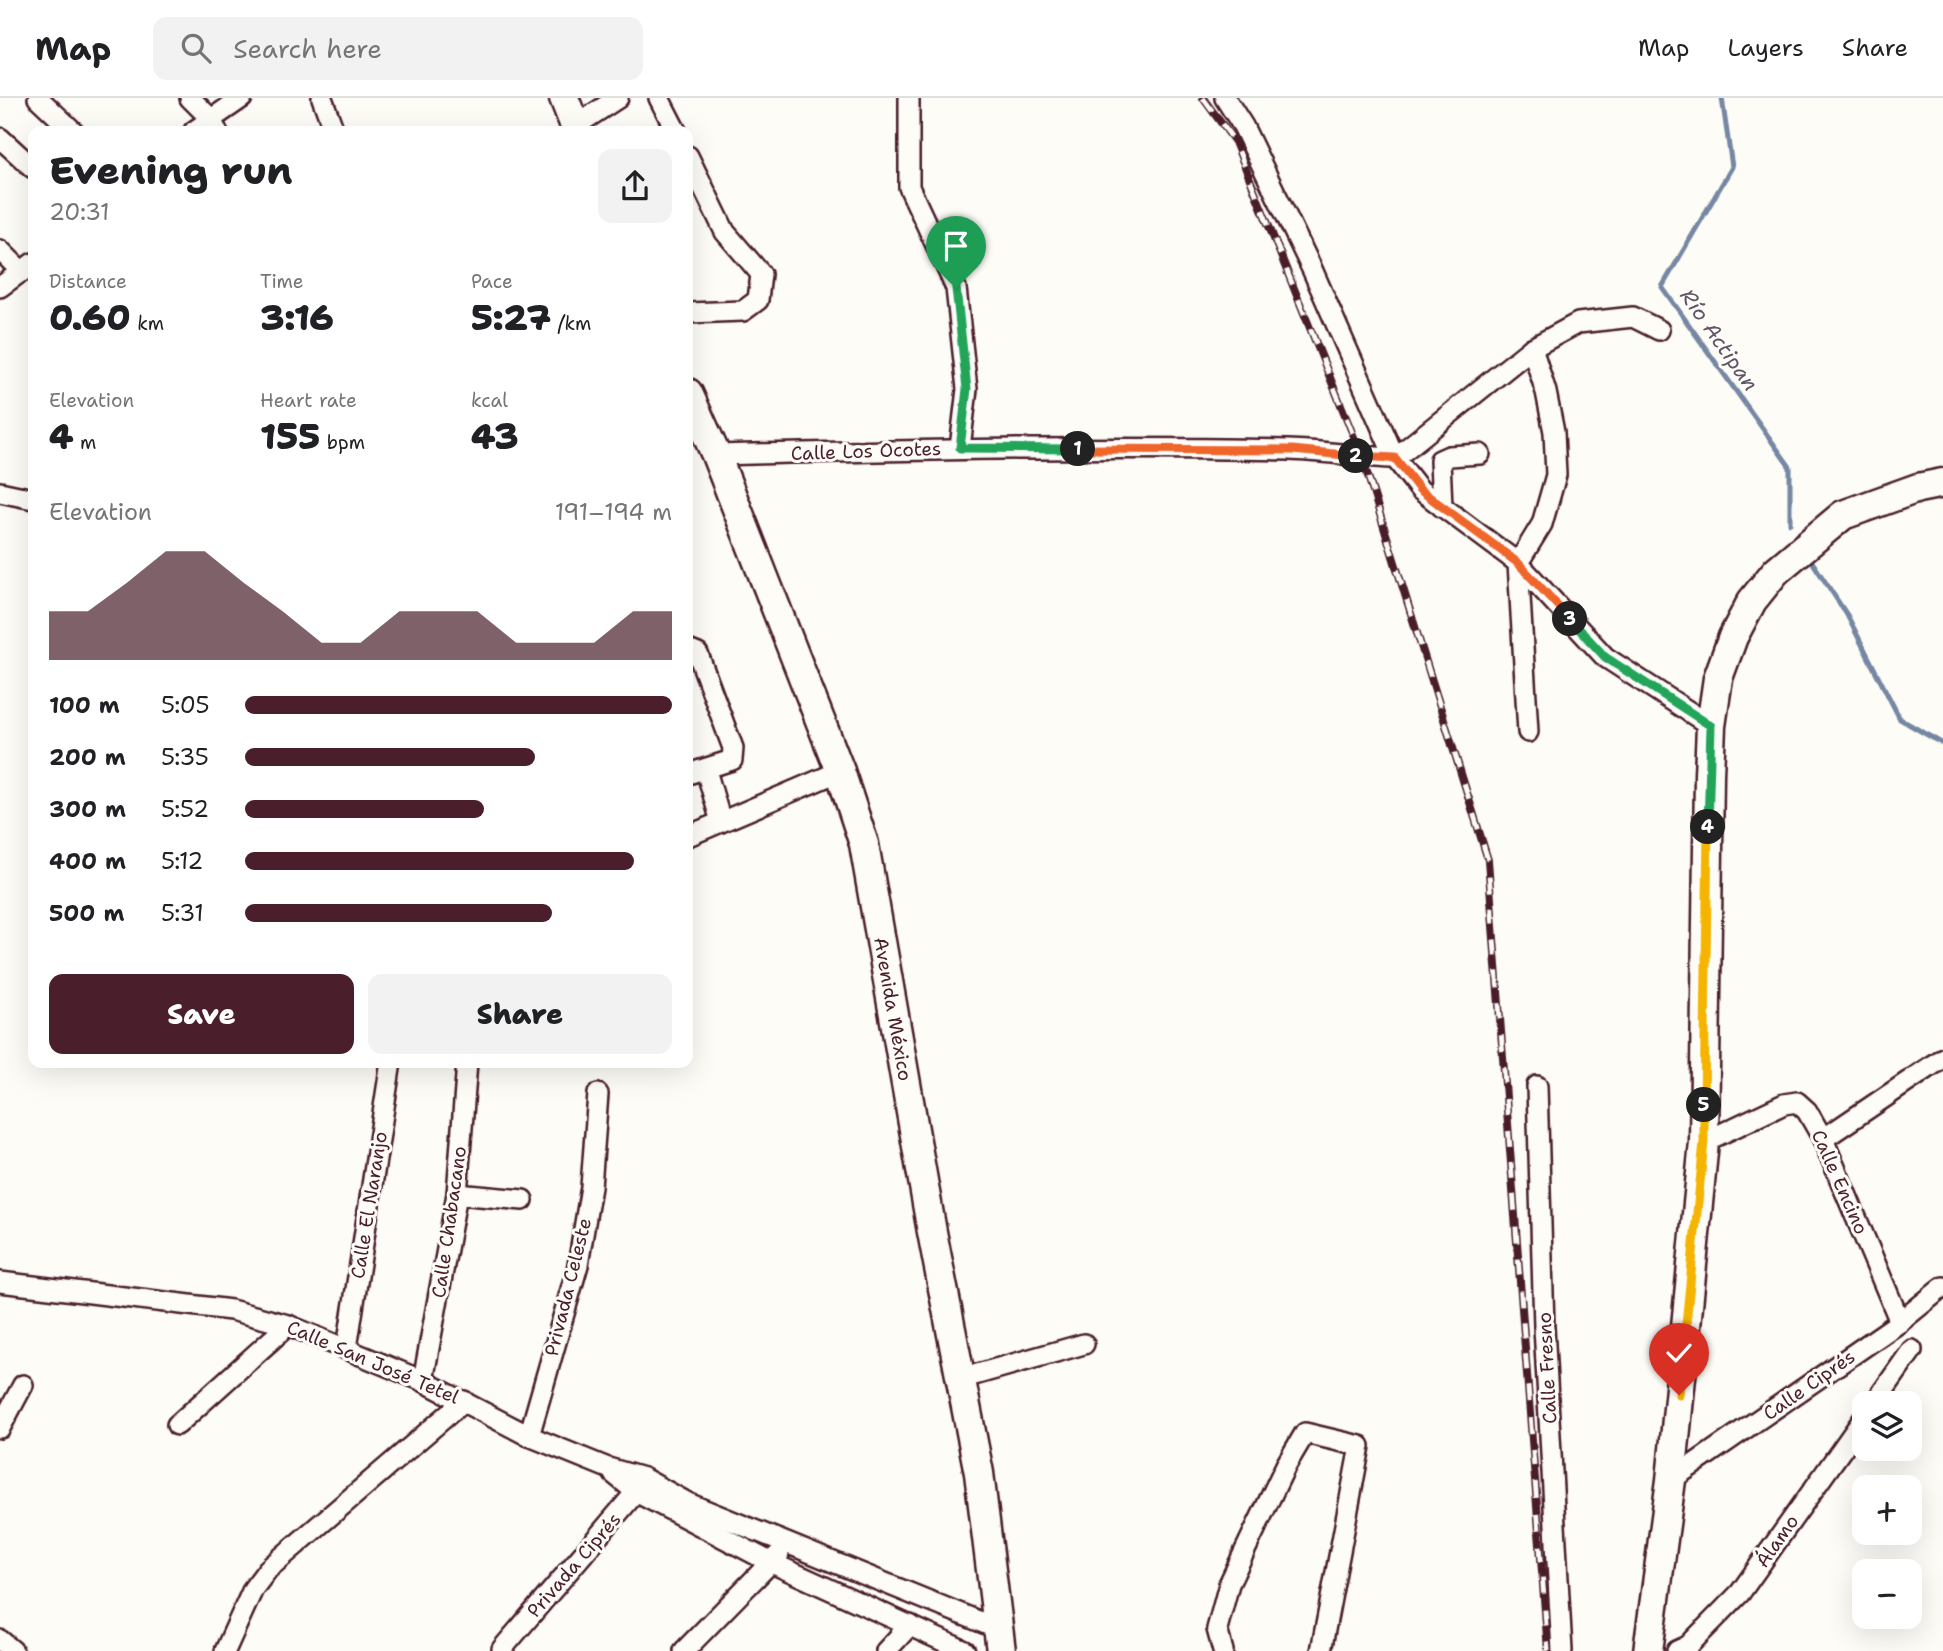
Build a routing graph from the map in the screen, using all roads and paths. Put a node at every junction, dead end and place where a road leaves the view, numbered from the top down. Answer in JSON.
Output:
{"nodes":[{"id":1,"x":38,"y":98,"type":"edge"},
{"id":2,"x":190,"y":98,"type":"edge"},
{"id":3,"x":242,"y":98,"type":"edge"},
{"id":4,"x":322,"y":98,"type":"edge"},
{"id":5,"x":564,"y":98,"type":"edge"},
{"id":6,"x":618,"y":98,"type":"edge"},
{"id":7,"x":659,"y":98,"type":"edge"},
{"id":8,"x":909,"y":98,"type":"edge"},
{"id":9,"x":1225,"y":98,"type":"edge"},
{"id":10,"x":214,"y":125,"type":"edge"},
{"id":11,"x":68,"y":126,"type":"edge"},
{"id":12,"x":332,"y":126,"type":"edge"},
{"id":13,"x":575,"y":126,"type":"edge"},
{"id":14,"x":580,"y":126,"type":"edge"},
{"id":15,"x":673,"y":126,"type":"edge"},
{"id":16,"x":0,"y":138,"type":"edge"},
{"id":17,"x":28,"y":163,"type":"edge"},
{"id":18,"x":693,"y":166,"type":"edge"},
{"id":19,"x":0,"y":250,"type":"edge"},
{"id":20,"x":28,"y":267,"type":"edge"},
{"id":21,"x":0,"y":287,"type":"edge"},
{"id":22,"x":693,"y":313,"type":"edge"},
{"id":23,"x":1659,"y":330,"type":"dead end"},
{"id":24,"x":1532,"y":348,"type":"junction"},
{"id":25,"x":693,"y":404,"type":"edge"},
{"id":26,"x":960,"y":448,"type":"junction"},
{"id":27,"x":1480,"y":454,"type":"dead end"},
{"id":28,"x":716,"y":455,"type":"junction"},
{"id":29,"x":1395,"y":458,"type":"junction"},
{"id":30,"x":1943,"y":483,"type":"edge"},
{"id":31,"x":0,"y":492,"type":"edge"},
{"id":32,"x":28,"y":498,"type":"edge"},
{"id":33,"x":1442,"y":507,"type":"junction"},
{"id":34,"x":1518,"y":563,"type":"junction"},
{"id":35,"x":693,"y":652,"type":"edge"},
{"id":36,"x":1711,"y":726,"type":"junction"},
{"id":37,"x":1528,"y":732,"type":"dead end"},
{"id":38,"x":840,"y":771,"type":"junction"},
{"id":39,"x":697,"y":772,"type":"edge"},
{"id":40,"x":721,"y":821,"type":"junction"},
{"id":41,"x":693,"y":834,"type":"edge"},
{"id":42,"x":1943,"y":1058,"type":"edge"},
{"id":43,"x":390,"y":1068,"type":"edge"},
{"id":44,"x":467,"y":1068,"type":"edge"},
{"id":45,"x":1537,"y":1086,"type":"dead end"},
{"id":46,"x":598,"y":1094,"type":"dead end"},
{"id":47,"x":1823,"y":1139,"type":"junction"},
{"id":48,"x":1704,"y":1142,"type":"junction"},
{"id":49,"x":457,"y":1194,"type":"junction"},
{"id":50,"x":523,"y":1200,"type":"dead end"},
{"id":51,"x":0,"y":1282,"type":"edge"},
{"id":52,"x":1943,"y":1287,"type":"edge"},
{"id":53,"x":1900,"y":1322,"type":"junction"},
{"id":54,"x":288,"y":1325,"type":"junction"},
{"id":55,"x":1084,"y":1344,"type":"dead end"},
{"id":56,"x":347,"y":1348,"type":"junction"},
{"id":57,"x":1912,"y":1350,"type":"dead end"},
{"id":58,"x":960,"y":1379,"type":"junction"},
{"id":59,"x":423,"y":1381,"type":"junction"},
{"id":60,"x":23,"y":1385,"type":"dead end"},
{"id":61,"x":1883,"y":1391,"type":"edge"},
{"id":62,"x":464,"y":1401,"type":"junction"},
{"id":63,"x":3,"y":1417,"type":"edge"},
{"id":64,"x":177,"y":1425,"type":"dead end"},
{"id":65,"x":1852,"y":1435,"type":"edge"},
{"id":66,"x":529,"y":1436,"type":"junction"},
{"id":67,"x":1671,"y":1480,"type":"junction"},
{"id":68,"x":640,"y":1485,"type":"junction"},
{"id":69,"x":788,"y":1543,"type":"junction"},
{"id":70,"x":772,"y":1563,"type":"junction"},
{"id":71,"x":910,"y":1625,"type":"junction"},
{"id":72,"x":0,"y":1640,"type":"edge"},
{"id":73,"x":999,"y":1640,"type":"edge"},
{"id":74,"x":502,"y":1648,"type":"dead end"},
{"id":75,"x":13,"y":1651,"type":"edge"},
{"id":76,"x":225,"y":1651,"type":"edge"},
{"id":77,"x":684,"y":1651,"type":"edge"},
{"id":78,"x":886,"y":1651,"type":"edge"},
{"id":79,"x":965,"y":1651,"type":"edge"},
{"id":80,"x":1223,"y":1651,"type":"edge"},
{"id":81,"x":1321,"y":1651,"type":"edge"},
{"id":82,"x":1562,"y":1651,"type":"edge"},
{"id":83,"x":1648,"y":1651,"type":"edge"},
{"id":84,"x":1677,"y":1651,"type":"edge"}],
"edges":[{"from":1,"to":11,"type":"street"},
{"from":2,"to":10,"type":"street"},
{"from":3,"to":10,"type":"street"},
{"from":4,"to":12,"type":"street"},
{"from":5,"to":13,"type":"main road"},
{"from":6,"to":14,"type":"street"},
{"from":7,"to":15,"type":"street"},
{"from":8,"to":26,"type":"street"},
{"from":9,"to":29,"type":"street"},
{"from":16,"to":17,"type":"street"},
{"from":18,"to":22,"type":"street"},
{"from":19,"to":20,"type":"street"},
{"from":20,"to":21,"type":"street"},
{"from":23,"to":24,"type":"street"},
{"from":24,"to":29,"type":"street"},
{"from":24,"to":34,"type":"street"},
{"from":25,"to":28,"type":"main road","name":"Avenida México"},
{"from":26,"to":28,"type":"street","name":"Calle Los Ocotes"},
{"from":26,"to":29,"type":"street","name":"Calle Los Ocotes"},
{"from":27,"to":33,"type":"street"},
{"from":28,"to":38,"type":"main road","name":"Avenida México"},
{"from":29,"to":33,"type":"street"},
{"from":30,"to":36,"type":"main road"},
{"from":31,"to":32,"type":"street"},
{"from":33,"to":34,"type":"street"},
{"from":34,"to":36,"type":"street"},
{"from":34,"to":37,"type":"street"},
{"from":35,"to":39,"type":"street"},
{"from":36,"to":48,"type":"main road"},
{"from":38,"to":40,"type":"street"},
{"from":38,"to":58,"type":"main road","name":"Avenida México"},
{"from":39,"to":40,"type":"street"},
{"from":40,"to":41,"type":"street"},
{"from":42,"to":47,"type":"street"},
{"from":43,"to":56,"type":"street","name":"Calle El Naranjo"},
{"from":44,"to":49,"type":"street","name":"Calle Chabacano"},
{"from":45,"to":82,"type":"street","name":"Calle Fresno"},
{"from":46,"to":66,"type":"street","name":"Privada Celeste"},
{"from":47,"to":48,"type":"street","name":"Calle Encino"},
{"from":47,"to":53,"type":"street","name":"Calle Encino"},
{"from":48,"to":67,"type":"main road"},
{"from":49,"to":50,"type":"street"},
{"from":49,"to":59,"type":"street","name":"Calle Chabacano"},
{"from":51,"to":54,"type":"street","name":"Calle San José Tetel"},
{"from":52,"to":53,"type":"street","name":"Calle Ciprés"},
{"from":53,"to":67,"type":"street","name":"Calle Ciprés"},
{"from":54,"to":56,"type":"street","name":"Calle San José Tetel"},
{"from":54,"to":64,"type":"street"},
{"from":55,"to":58,"type":"street"},
{"from":56,"to":59,"type":"street","name":"Calle San José Tetel"},
{"from":57,"to":61,"type":"street"},
{"from":58,"to":73,"type":"main road","name":"Avenida México"},
{"from":59,"to":62,"type":"street","name":"Calle San José Tetel"},
{"from":60,"to":63,"type":"street"},
{"from":62,"to":66,"type":"street","name":"Calle San José Tetel"},
{"from":62,"to":76,"type":"street"},
{"from":65,"to":84,"type":"street","name":"Álamo"},
{"from":66,"to":68,"type":"street","name":"Calle San José Tetel"},
{"from":67,"to":83,"type":"main road"},
{"from":68,"to":69,"type":"street","name":"Calle San José Tetel"},
{"from":68,"to":70,"type":"street","name":"Calle San José Tetel"},
{"from":68,"to":74,"type":"street","name":"Privada Ciprés"},
{"from":69,"to":70,"type":"street"},
{"from":69,"to":73,"type":"street","name":"Calle San José Tetel"},
{"from":70,"to":71,"type":"street","name":"Calle San José Tetel"},
{"from":70,"to":77,"type":"street"},
{"from":71,"to":78,"type":"street"},
{"from":71,"to":79,"type":"street","name":"Calle San José Tetel"},
{"from":72,"to":75,"type":"street"},
{"from":80,"to":81,"type":"street"}]}
